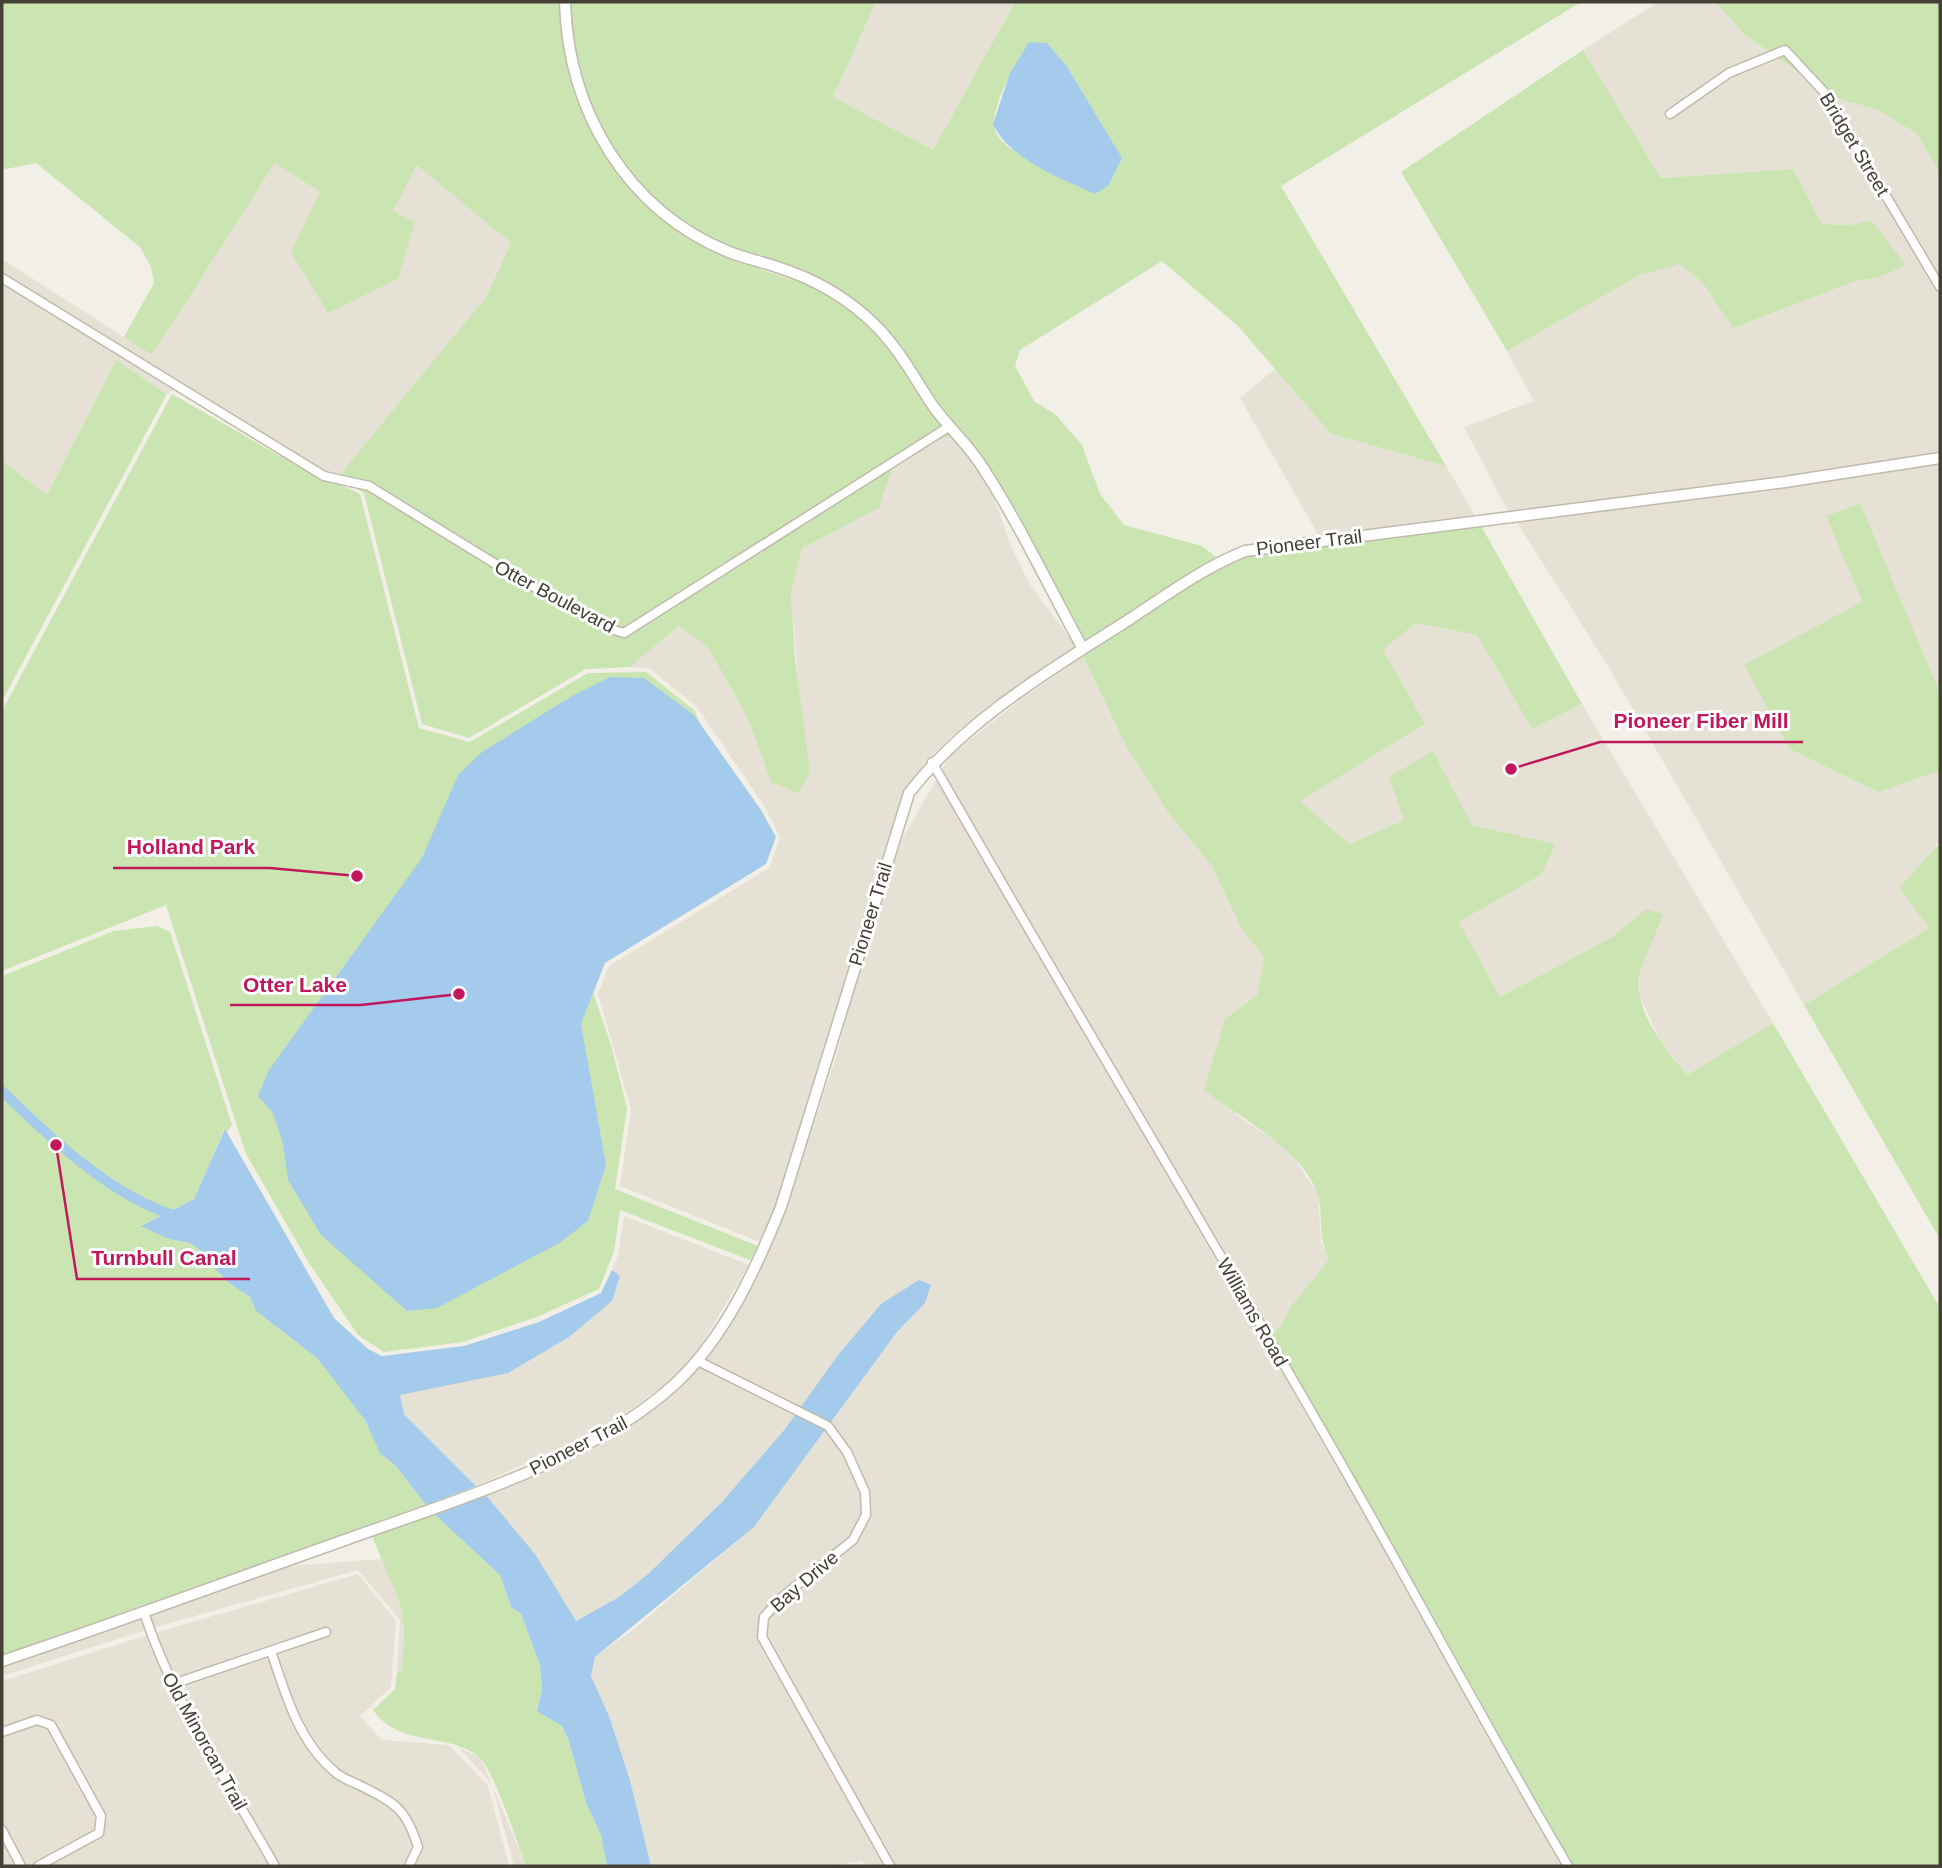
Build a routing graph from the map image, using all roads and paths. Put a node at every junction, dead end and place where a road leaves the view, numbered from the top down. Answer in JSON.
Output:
{"nodes":[{"id":1,"x":565,"y":2,"type":"edge"},
{"id":2,"x":1670,"y":114,"type":"dead end"},
{"id":3,"x":2,"y":278,"type":"edge"},
{"id":4,"x":1940,"y":287,"type":"edge"},
{"id":5,"x":950,"y":426,"type":"junction"},
{"id":6,"x":1940,"y":458,"type":"edge"},
{"id":7,"x":1083,"y":649,"type":"junction"},
{"id":8,"x":932,"y":762,"type":"junction"},
{"id":9,"x":698,"y":1361,"type":"junction"},
{"id":10,"x":144,"y":1612,"type":"junction"},
{"id":11,"x":326,"y":1632,"type":"dead end"},
{"id":12,"x":271,"y":1651,"type":"junction"},
{"id":13,"x":2,"y":1661,"type":"edge"},
{"id":14,"x":173,"y":1684,"type":"junction"},
{"id":15,"x":2,"y":1732,"type":"edge"},
{"id":16,"x":2,"y":1830,"type":"edge"},
{"id":17,"x":21,"y":1866,"type":"edge"},
{"id":18,"x":38,"y":1866,"type":"edge"},
{"id":19,"x":275,"y":1866,"type":"edge"},
{"id":20,"x":409,"y":1866,"type":"edge"},
{"id":21,"x":890,"y":1866,"type":"edge"},
{"id":22,"x":1568,"y":1866,"type":"edge"}],
"edges":[{"from":1,"to":5,"type":"street"},
{"from":2,"to":4,"type":"street","name":"Bridget Street"},
{"from":3,"to":5,"type":"street","name":"Otter Boulevard"},
{"from":5,"to":7,"type":"street"},
{"from":6,"to":7,"type":"street","name":"Pioneer Trail"},
{"from":7,"to":8,"type":"street","name":"Pioneer Trail"},
{"from":8,"to":9,"type":"street","name":"Pioneer Trail"},
{"from":8,"to":22,"type":"street","name":"Williams Road"},
{"from":9,"to":10,"type":"street","name":"Pioneer Trail"},
{"from":9,"to":21,"type":"street","name":"Bay Drive"},
{"from":10,"to":13,"type":"street","name":"Pioneer Trail"},
{"from":10,"to":14,"type":"street","name":"Old Minorcan Trail"},
{"from":11,"to":12,"type":"street"},
{"from":12,"to":14,"type":"street"},
{"from":12,"to":20,"type":"street"},
{"from":14,"to":19,"type":"street","name":"Old Minorcan Trail"},
{"from":15,"to":18,"type":"street"},
{"from":16,"to":17,"type":"street"}]}
